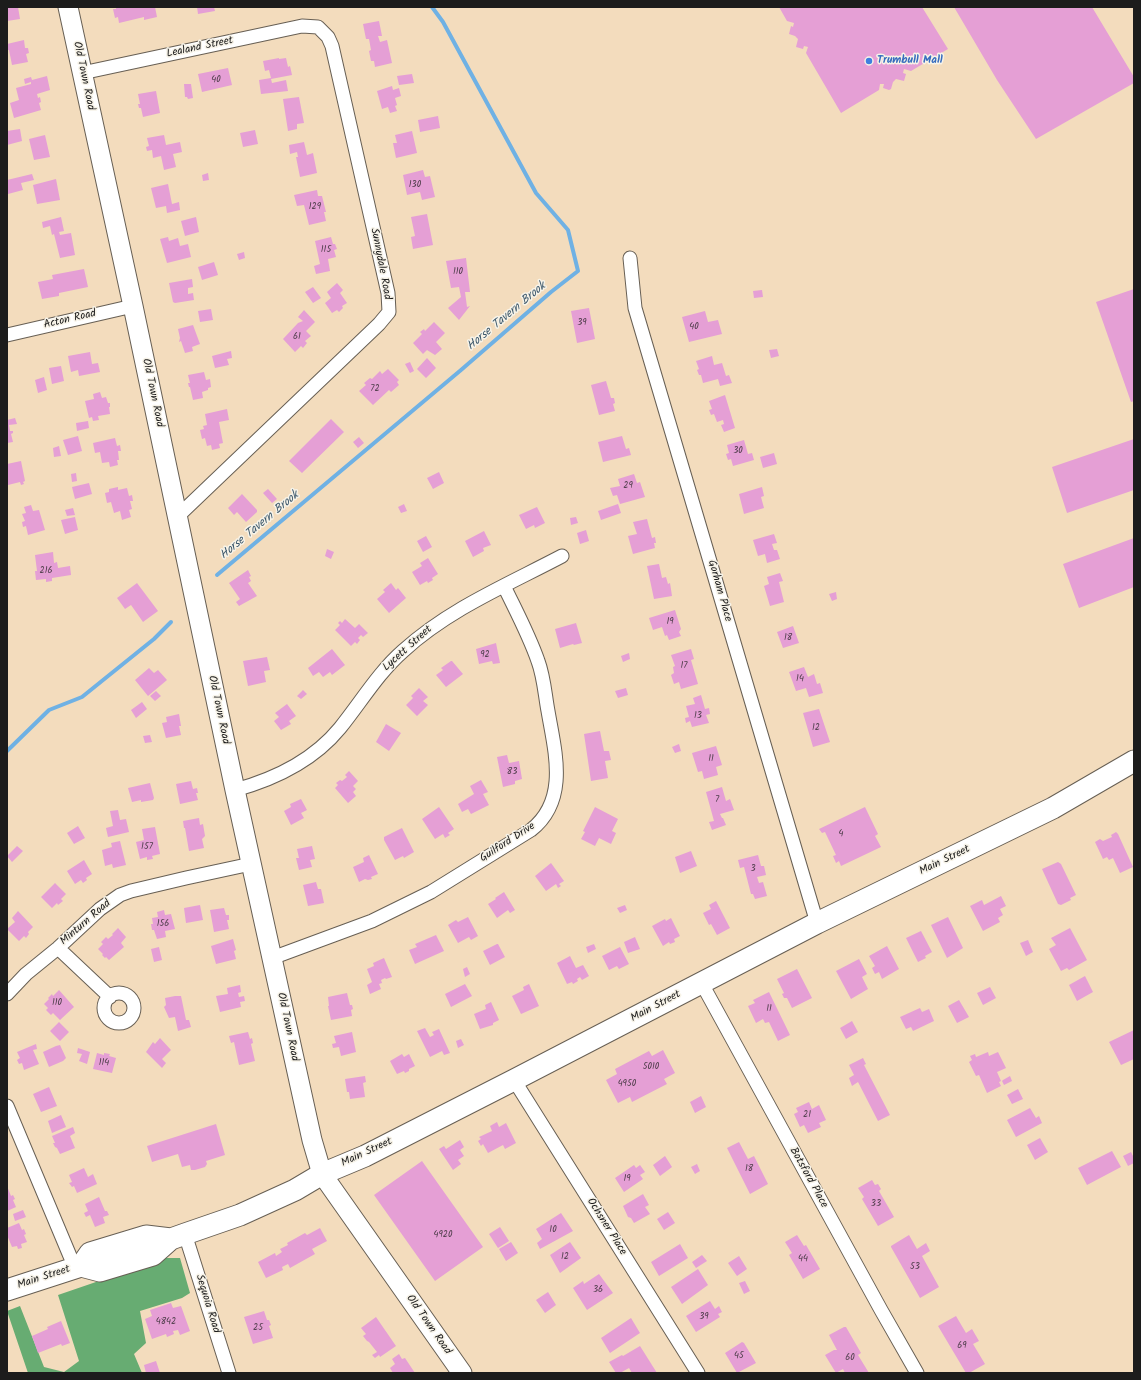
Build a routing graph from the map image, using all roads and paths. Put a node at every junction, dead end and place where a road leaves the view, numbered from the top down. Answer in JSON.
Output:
{"nodes":[{"id":1,"x":68,"y":7,"type":"edge"},
{"id":2,"x":318,"y":27,"type":"joint"},
{"id":3,"x":82,"y":73,"type":"junction"},
{"id":4,"x":630,"y":258,"type":"dead end"},
{"id":5,"x":133,"y":306,"type":"junction"},
{"id":6,"x":7,"y":335,"type":"edge"},
{"id":7,"x":178,"y":516,"type":"junction"},
{"id":8,"x":562,"y":556,"type":"dead end"},
{"id":9,"x":504,"y":586,"type":"junction"},
{"id":10,"x":1134,"y":761,"type":"edge"},
{"id":11,"x":235,"y":790,"type":"junction"},
{"id":12,"x":251,"y":864,"type":"junction"},
{"id":13,"x":817,"y":923,"type":"junction"},
{"id":14,"x":58,"y":948,"type":"junction"},
{"id":15,"x":272,"y":958,"type":"junction"},
{"id":16,"x":702,"y":982,"type":"junction"},
{"id":17,"x":7,"y":994,"type":"edge"},
{"id":18,"x":110,"y":997,"type":"dead end"},
{"id":19,"x":514,"y":1080,"type":"junction"},
{"id":20,"x":7,"y":1106,"type":"edge"},
{"id":21,"x":322,"y":1174,"type":"junction"},
{"id":22,"x":178,"y":1236,"type":"junction"},
{"id":23,"x":78,"y":1267,"type":"junction"},
{"id":24,"x":7,"y":1290,"type":"edge"},
{"id":25,"x":229,"y":1373,"type":"edge"},
{"id":26,"x":462,"y":1373,"type":"edge"},
{"id":27,"x":698,"y":1373,"type":"edge"},
{"id":28,"x":917,"y":1373,"type":"edge"}],
"edges":[{"from":1,"to":3,"type":"main road","name":"Old Town Road"},
{"from":2,"to":3,"type":"street","name":"Lealand Street"},
{"from":2,"to":7,"type":"street","name":"Sunnydale Road"},
{"from":3,"to":5,"type":"main road","name":"Old Town Road"},
{"from":4,"to":13,"type":"street","name":"Gorham Place"},
{"from":5,"to":6,"type":"street","name":"Acton Road"},
{"from":5,"to":7,"type":"main road","name":"Old Town Road"},
{"from":7,"to":11,"type":"main road","name":"Old Town Road"},
{"from":8,"to":9,"type":"street","name":"Lycett Street"},
{"from":9,"to":11,"type":"street","name":"Lycett Street"},
{"from":9,"to":15,"type":"street","name":"Guilford Drive"},
{"from":10,"to":13,"type":"main road","name":"Main Street"},
{"from":11,"to":12,"type":"main road","name":"Old Town Road"},
{"from":12,"to":14,"type":"street","name":"Minturn Road"},
{"from":12,"to":15,"type":"main road","name":"Old Town Road"},
{"from":13,"to":16,"type":"main road","name":"Main Street"},
{"from":14,"to":17,"type":"street","name":"Minturn Road"},
{"from":14,"to":18,"type":"street"},
{"from":15,"to":21,"type":"main road","name":"Old Town Road"},
{"from":16,"to":19,"type":"main road","name":"Main Street"},
{"from":16,"to":28,"type":"street","name":"Botsford Place"},
{"from":19,"to":21,"type":"main road","name":"Main Street"},
{"from":19,"to":27,"type":"street","name":"Ochsner Place"},
{"from":20,"to":23,"type":"street"},
{"from":21,"to":22,"type":"main road","name":"Main Street"},
{"from":21,"to":26,"type":"main road","name":"Old Town Road"},
{"from":22,"to":23,"type":"main road","name":"Main Street"},
{"from":22,"to":25,"type":"street","name":"Sequoia Road"},
{"from":23,"to":24,"type":"main road","name":"Main Street"}]}
